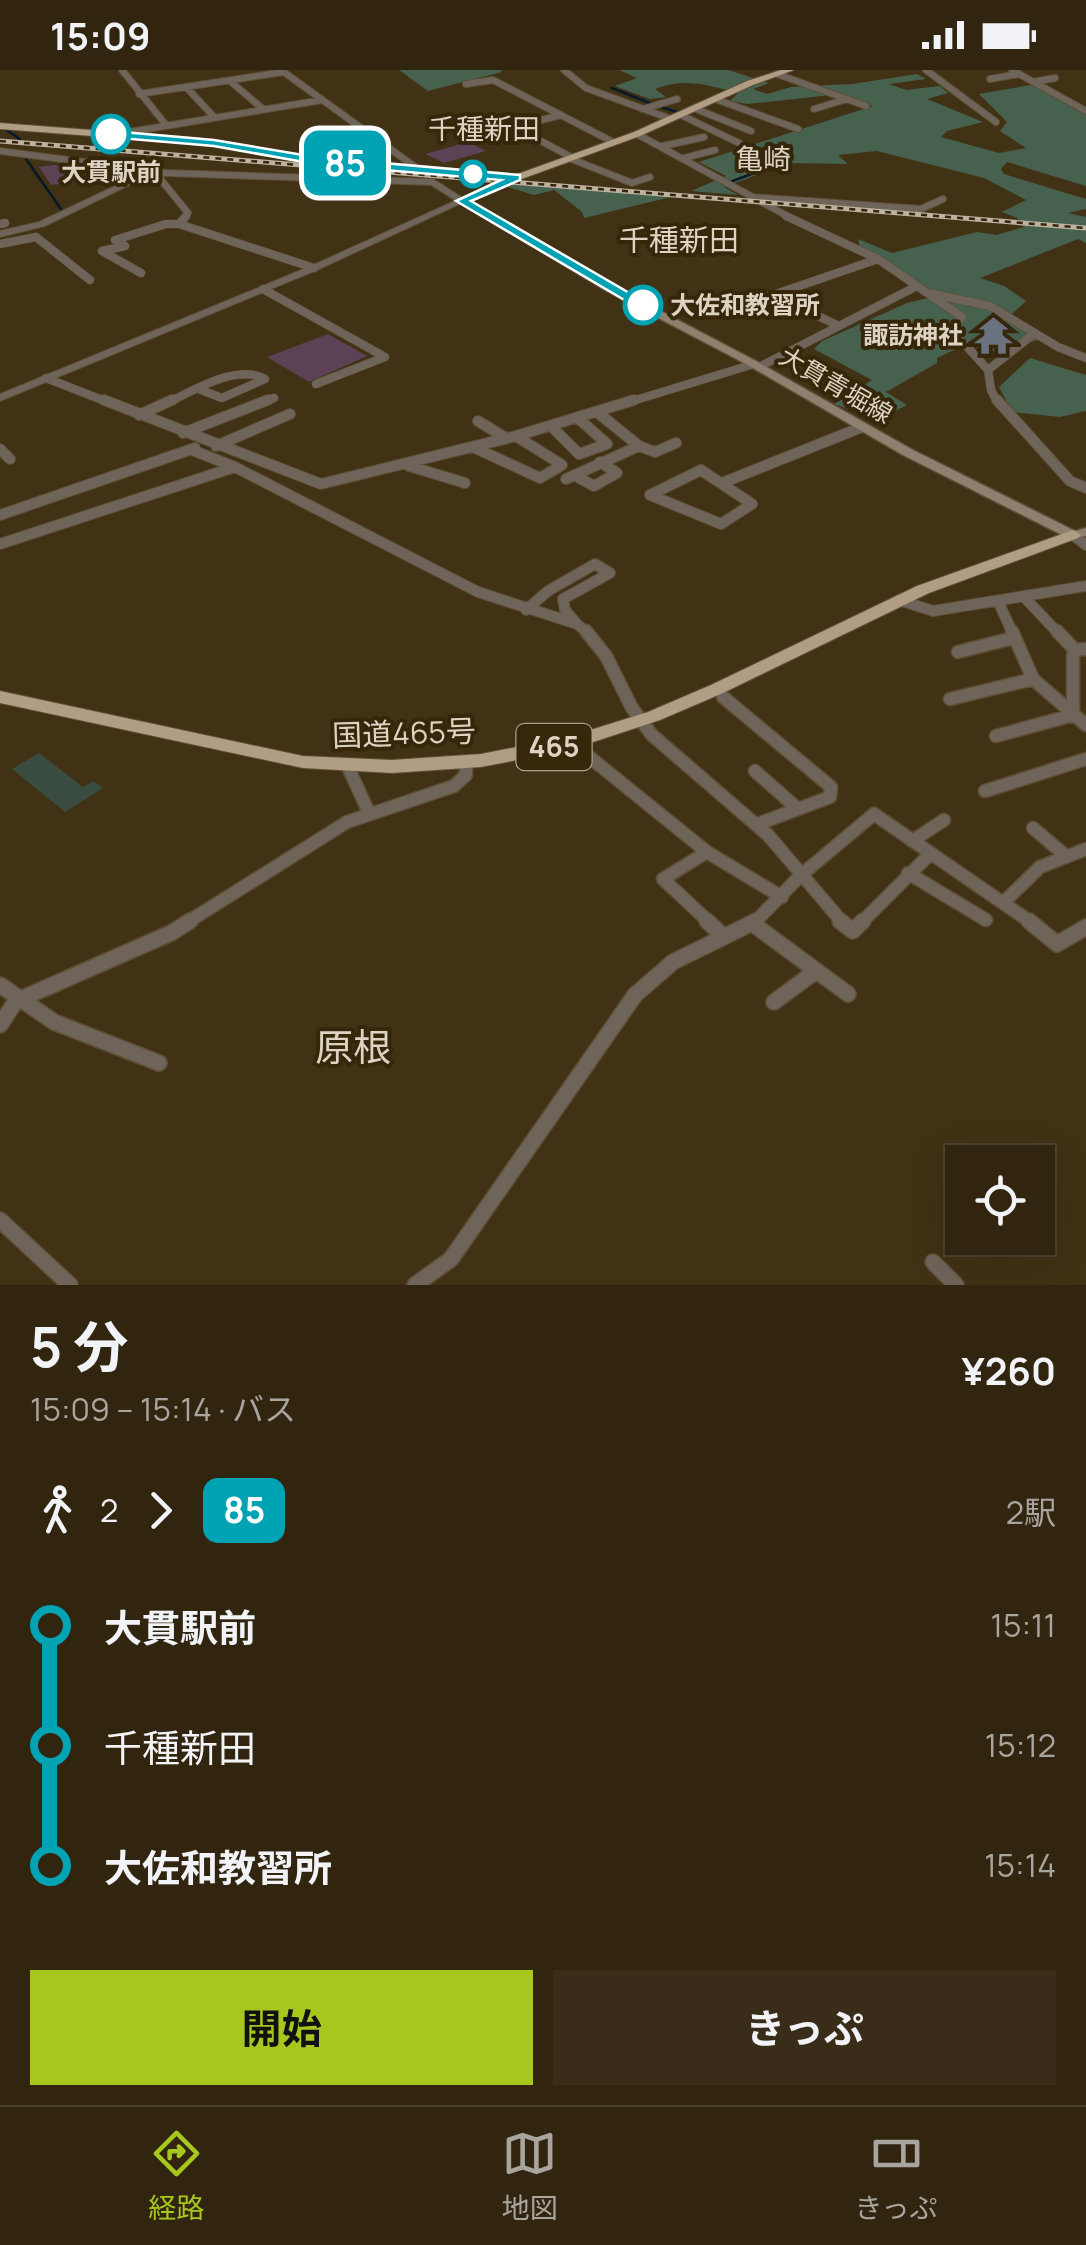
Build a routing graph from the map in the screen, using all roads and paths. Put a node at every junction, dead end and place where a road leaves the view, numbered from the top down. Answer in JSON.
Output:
{"nodes":[{"id":1,"x":122,"y":70,"type":"edge"},
{"id":2,"x":564,"y":70,"type":"edge"},
{"id":3,"x":926,"y":70,"type":"edge"},
{"id":4,"x":283,"y":71,"type":"edge"},
{"id":5,"x":782,"y":72,"type":"edge"},
{"id":6,"x":1016,"y":72,"type":"edge"},
{"id":7,"x":1055,"y":78,"type":"dead end"},
{"id":8,"x":990,"y":79,"type":"dead end"},
{"id":9,"x":230,"y":80,"type":"junction"},
{"id":10,"x":1033,"y":82,"type":"junction"},
{"id":11,"x":466,"y":84,"type":"dead end"},
{"id":12,"x":186,"y":87,"type":"junction"},
{"id":13,"x":139,"y":94,"type":"junction"},
{"id":14,"x":677,"y":98,"type":"dead end"},
{"id":15,"x":847,"y":99,"type":"junction"},
{"id":16,"x":322,"y":100,"type":"junction"},
{"id":17,"x":718,"y":100,"type":"junction"},
{"id":18,"x":866,"y":106,"type":"dead end"},
{"id":19,"x":263,"y":109,"type":"junction"},
{"id":20,"x":642,"y":109,"type":"junction"},
{"id":21,"x":696,"y":109,"type":"junction"},
{"id":22,"x":814,"y":109,"type":"dead end"},
{"id":23,"x":1084,"y":109,"type":"edge"},
{"id":24,"x":561,"y":115,"type":"junction"},
{"id":25,"x":494,"y":116,"type":"dead end"},
{"id":26,"x":214,"y":117,"type":"junction"},
{"id":27,"x":676,"y":117,"type":"junction"},
{"id":28,"x":996,"y":122,"type":"dead end"},
{"id":29,"x":166,"y":124,"type":"junction"},
{"id":30,"x":0,"y":126,"type":"edge"},
{"id":31,"x":514,"y":127,"type":"junction"},
{"id":32,"x":798,"y":129,"type":"dead end"},
{"id":33,"x":751,"y":131,"type":"dead end"},
{"id":34,"x":111,"y":134,"type":"junction"},
{"id":35,"x":636,"y":134,"type":"junction"},
{"id":36,"x":704,"y":136,"type":"dead end"},
{"id":37,"x":612,"y":142,"type":"junction"},
{"id":38,"x":743,"y":145,"type":"dead end"},
{"id":39,"x":663,"y":146,"type":"junction"},
{"id":40,"x":714,"y":150,"type":"dead end"},
{"id":41,"x":0,"y":151,"type":"edge"},
{"id":42,"x":570,"y":158,"type":"junction"},
{"id":43,"x":684,"y":158,"type":"junction"},
{"id":44,"x":418,"y":169,"type":"junction"},
{"id":45,"x":154,"y":171,"type":"junction"},
{"id":46,"x":650,"y":177,"type":"dead end"},
{"id":47,"x":516,"y":178,"type":"junction"},
{"id":48,"x":747,"y":196,"type":"junction"},
{"id":49,"x":943,"y":199,"type":"dead end"},
{"id":50,"x":462,"y":201,"type":"junction"},
{"id":51,"x":178,"y":224,"type":"junction"},
{"id":52,"x":0,"y":234,"type":"edge"},
{"id":53,"x":0,"y":244,"type":"edge"},
{"id":54,"x":878,"y":259,"type":"junction"},
{"id":55,"x":314,"y":268,"type":"junction"},
{"id":56,"x":141,"y":274,"type":"dead end"},
{"id":57,"x":90,"y":280,"type":"dead end"},
{"id":58,"x":917,"y":286,"type":"junction"},
{"id":59,"x":263,"y":289,"type":"junction"},
{"id":60,"x":929,"y":294,"type":"junction"},
{"id":61,"x":774,"y":295,"type":"junction"},
{"id":62,"x":720,"y":313,"type":"dead end"},
{"id":63,"x":839,"y":326,"type":"junction"},
{"id":64,"x":1035,"y":333,"type":"junction"},
{"id":65,"x":1086,"y":358,"type":"edge"},
{"id":66,"x":757,"y":365,"type":"junction"},
{"id":67,"x":988,"y":370,"type":"junction"},
{"id":68,"x":46,"y":378,"type":"junction"},
{"id":69,"x":316,"y":384,"type":"dead end"},
{"id":70,"x":201,"y":390,"type":"junction"},
{"id":71,"x":0,"y":398,"type":"edge"},
{"id":72,"x":274,"y":398,"type":"dead end"},
{"id":73,"x":597,"y":412,"type":"junction"},
{"id":74,"x":290,"y":414,"type":"dead end"},
{"id":75,"x":139,"y":415,"type":"junction"},
{"id":76,"x":578,"y":418,"type":"junction"},
{"id":77,"x":478,"y":421,"type":"dead end"},
{"id":78,"x":551,"y":426,"type":"junction"},
{"id":79,"x":862,"y":427,"type":"junction"},
{"id":80,"x":183,"y":433,"type":"junction"},
{"id":81,"x":511,"y":437,"type":"junction"},
{"id":82,"x":212,"y":444,"type":"junction"},
{"id":83,"x":676,"y":444,"type":"dead end"},
{"id":84,"x":473,"y":446,"type":"junction"},
{"id":85,"x":639,"y":446,"type":"junction"},
{"id":86,"x":0,"y":450,"type":"edge"},
{"id":87,"x":192,"y":450,"type":"junction"},
{"id":88,"x":10,"y":460,"type":"dead end"},
{"id":89,"x":600,"y":462,"type":"junction"},
{"id":90,"x":405,"y":465,"type":"junction"},
{"id":91,"x":235,"y":467,"type":"junction"},
{"id":92,"x":465,"y":483,"type":"dead end"},
{"id":93,"x":722,"y":484,"type":"junction"},
{"id":94,"x":1086,"y":488,"type":"edge"},
{"id":95,"x":0,"y":515,"type":"edge"},
{"id":96,"x":1082,"y":537,"type":"edge"},
{"id":97,"x":0,"y":544,"type":"edge"},
{"id":98,"x":1085,"y":588,"type":"edge"},
{"id":99,"x":1026,"y":599,"type":"junction"},
{"id":100,"x":899,"y":600,"type":"junction"},
{"id":101,"x":998,"y":601,"type":"junction"},
{"id":102,"x":526,"y":610,"type":"junction"},
{"id":103,"x":577,"y":624,"type":"junction"},
{"id":104,"x":1013,"y":638,"type":"junction"},
{"id":105,"x":1080,"y":650,"type":"edge"},
{"id":106,"x":958,"y":652,"type":"dead end"},
{"id":107,"x":1033,"y":679,"type":"junction"},
{"id":108,"x":0,"y":697,"type":"edge"},
{"id":109,"x":723,"y":698,"type":"dead end"},
{"id":110,"x":950,"y":698,"type":"dead end"},
{"id":111,"x":1073,"y":715,"type":"junction"},
{"id":112,"x":640,"y":720,"type":"junction"},
{"id":113,"x":1086,"y":725,"type":"edge"},
{"id":114,"x":996,"y":736,"type":"dead end"},
{"id":115,"x":572,"y":743,"type":"junction"},
{"id":116,"x":1086,"y":759,"type":"edge"},
{"id":117,"x":466,"y":762,"type":"junction"},
{"id":118,"x":348,"y":767,"type":"junction"},
{"id":119,"x":755,"y":771,"type":"dead end"},
{"id":120,"x":985,"y":791,"type":"dead end"},
{"id":121,"x":798,"y":809,"type":"junction"},
{"id":122,"x":369,"y":813,"type":"junction"},
{"id":123,"x":944,"y":820,"type":"dead end"},
{"id":124,"x":758,"y":824,"type":"junction"},
{"id":125,"x":1033,"y":828,"type":"dead end"},
{"id":126,"x":912,"y":840,"type":"junction"},
{"id":127,"x":1086,"y":849,"type":"edge"},
{"id":128,"x":707,"y":852,"type":"junction"},
{"id":129,"x":930,"y":854,"type":"junction"},
{"id":130,"x":1066,"y":856,"type":"junction"},
{"id":131,"x":908,"y":873,"type":"junction"},
{"id":132,"x":800,"y":876,"type":"junction"},
{"id":133,"x":782,"y":897,"type":"junction"},
{"id":134,"x":1005,"y":901,"type":"junction"},
{"id":135,"x":986,"y":920,"type":"dead end"},
{"id":136,"x":754,"y":924,"type":"junction"},
{"id":137,"x":1086,"y":927,"type":"edge"},
{"id":138,"x":724,"y":938,"type":"junction"},
{"id":139,"x":816,"y":971,"type":"junction"},
{"id":140,"x":0,"y":985,"type":"edge"},
{"id":141,"x":848,"y":994,"type":"dead end"},
{"id":142,"x":16,"y":1000,"type":"junction"},
{"id":143,"x":774,"y":1002,"type":"dead end"},
{"id":144,"x":0,"y":1025,"type":"edge"},
{"id":145,"x":159,"y":1063,"type":"dead end"},
{"id":146,"x":0,"y":1220,"type":"edge"},
{"id":147,"x":933,"y":1262,"type":"dead end"},
{"id":148,"x":70,"y":1285,"type":"edge"},
{"id":149,"x":415,"y":1285,"type":"edge"},
{"id":150,"x":956,"y":1285,"type":"edge"}],
"edges":[{"from":1,"to":13,"type":"street"},
{"from":2,"to":20,"type":"street"},
{"from":3,"to":28,"type":"street"},
{"from":4,"to":9,"type":"street"},
{"from":4,"to":16,"type":"street"},
{"from":5,"to":15,"type":"street"},
{"from":5,"to":17,"type":"highway"},
{"from":6,"to":8,"type":"street"},
{"from":6,"to":10,"type":"street"},
{"from":7,"to":10,"type":"street"},
{"from":9,"to":12,"type":"street"},
{"from":9,"to":19,"type":"street"},
{"from":10,"to":23,"type":"street"},
{"from":11,"to":24,"type":"street"},
{"from":12,"to":13,"type":"street"},
{"from":12,"to":26,"type":"street"},
{"from":13,"to":29,"type":"street"},
{"from":14,"to":20,"type":"street"},
{"from":15,"to":18,"type":"street"},
{"from":15,"to":22,"type":"street"},
{"from":16,"to":19,"type":"street"},
{"from":16,"to":44,"type":"street"},
{"from":17,"to":21,"type":"highway"},
{"from":17,"to":32,"type":"street"},
{"from":19,"to":26,"type":"street"},
{"from":20,"to":27,"type":"street"},
{"from":21,"to":27,"type":"highway"},
{"from":21,"to":33,"type":"street"},
{"from":24,"to":31,"type":"street"},
{"from":24,"to":37,"type":"street"},
{"from":25,"to":31,"type":"street"},
{"from":26,"to":29,"type":"street"},
{"from":27,"to":35,"type":"highway"},
{"from":27,"to":38,"type":"street"},
{"from":29,"to":34,"type":"street"},
{"from":30,"to":34,"type":"highway"},
{"from":31,"to":42,"type":"street"},
{"from":34,"to":44,"type":"highway"},
{"from":35,"to":37,"type":"highway"},
{"from":35,"to":39,"type":"street"},
{"from":36,"to":39,"type":"street"},
{"from":37,"to":42,"type":"highway"},
{"from":39,"to":43,"type":"street"},
{"from":40,"to":43,"type":"street"},
{"from":41,"to":45,"type":"street"},
{"from":42,"to":46,"type":"street"},
{"from":42,"to":47,"type":"highway"},
{"from":43,"to":48,"type":"street"},
{"from":44,"to":47,"type":"highway"},
{"from":45,"to":50,"type":"street"},
{"from":45,"to":51,"type":"street"},
{"from":45,"to":52,"type":"street"},
{"from":47,"to":50,"type":"main road"},
{"from":48,"to":49,"type":"street"},
{"from":48,"to":54,"type":"street"},
{"from":50,"to":55,"type":"street"},
{"from":50,"to":66,"type":"main road","name":"大貫青堀線"},
{"from":51,"to":55,"type":"street"},
{"from":51,"to":56,"type":"street"},
{"from":53,"to":57,"type":"street"},
{"from":54,"to":58,"type":"street"},
{"from":54,"to":61,"type":"street"},
{"from":55,"to":59,"type":"street"},
{"from":58,"to":60,"type":"street"},
{"from":58,"to":63,"type":"street"},
{"from":59,"to":68,"type":"street"},
{"from":59,"to":69,"type":"street"},
{"from":60,"to":64,"type":"street"},
{"from":60,"to":67,"type":"street"},
{"from":61,"to":62,"type":"street"},
{"from":61,"to":63,"type":"street"},
{"from":63,"to":66,"type":"street"},
{"from":64,"to":65,"type":"street"},
{"from":64,"to":67,"type":"street"},
{"from":66,"to":73,"type":"street"},
{"from":66,"to":79,"type":"main road","name":"大貫青堀線"},
{"from":67,"to":94,"type":"street"},
{"from":68,"to":71,"type":"street"},
{"from":68,"to":75,"type":"street"},
{"from":70,"to":70,"type":"street"},
{"from":70,"to":75,"type":"street"},
{"from":72,"to":80,"type":"street"},
{"from":73,"to":76,"type":"street"},
{"from":73,"to":85,"type":"street"},
{"from":74,"to":82,"type":"street"},
{"from":75,"to":80,"type":"street"},
{"from":76,"to":78,"type":"street"},
{"from":76,"to":78,"type":"street"},
{"from":77,"to":81,"type":"street"},
{"from":78,"to":81,"type":"street"},
{"from":79,"to":93,"type":"street"},
{"from":79,"to":96,"type":"main road","name":"大貫青堀線"},
{"from":80,"to":82,"type":"street"},
{"from":81,"to":84,"type":"street"},
{"from":81,"to":84,"type":"street"},
{"from":82,"to":87,"type":"street"},
{"from":82,"to":90,"type":"street"},
{"from":83,"to":85,"type":"street"},
{"from":84,"to":90,"type":"street"},
{"from":85,"to":89,"type":"street"},
{"from":86,"to":88,"type":"street"},
{"from":87,"to":91,"type":"street"},
{"from":87,"to":95,"type":"street"},
{"from":89,"to":89,"type":"street"},
{"from":90,"to":92,"type":"street"},
{"from":91,"to":97,"type":"street"},
{"from":91,"to":102,"type":"street"},
{"from":93,"to":93,"type":"street"},
{"from":96,"to":100,"type":"highway","name":"国道465号","number":"465"},
{"from":98,"to":99,"type":"street"},
{"from":99,"to":101,"type":"street"},
{"from":99,"to":105,"type":"street"},
{"from":100,"to":101,"type":"street"},
{"from":100,"to":112,"type":"highway","name":"国道465号","number":"465"},
{"from":101,"to":104,"type":"street"},
{"from":102,"to":103,"type":"street"},
{"from":102,"to":103,"type":"street"},
{"from":103,"to":112,"type":"street"},
{"from":104,"to":106,"type":"street"},
{"from":104,"to":107,"type":"street"},
{"from":105,"to":111,"type":"street"},
{"from":107,"to":110,"type":"street"},
{"from":107,"to":111,"type":"street"},
{"from":108,"to":118,"type":"highway","name":"国道465号","number":"465"},
{"from":109,"to":121,"type":"street"},
{"from":111,"to":113,"type":"street"},
{"from":111,"to":114,"type":"street"},
{"from":112,"to":115,"type":"highway","name":"国道465号","number":"465"},
{"from":112,"to":124,"type":"street"},
{"from":115,"to":117,"type":"highway","name":"国道465号","number":"465"},
{"from":115,"to":128,"type":"street"},
{"from":116,"to":120,"type":"street"},
{"from":117,"to":118,"type":"highway","name":"国道465号","number":"465"},
{"from":117,"to":122,"type":"street"},
{"from":118,"to":122,"type":"street"},
{"from":119,"to":121,"type":"street"},
{"from":121,"to":124,"type":"street"},
{"from":122,"to":142,"type":"street"},
{"from":123,"to":126,"type":"street"},
{"from":124,"to":132,"type":"street"},
{"from":125,"to":130,"type":"street"},
{"from":126,"to":129,"type":"street"},
{"from":126,"to":132,"type":"street"},
{"from":127,"to":130,"type":"street"},
{"from":128,"to":133,"type":"street"},
{"from":128,"to":138,"type":"street"},
{"from":129,"to":131,"type":"street"},
{"from":129,"to":134,"type":"street"},
{"from":130,"to":134,"type":"street"},
{"from":131,"to":132,"type":"street"},
{"from":131,"to":135,"type":"street"},
{"from":132,"to":133,"type":"street"},
{"from":133,"to":136,"type":"street"},
{"from":134,"to":137,"type":"street"},
{"from":136,"to":138,"type":"street"},
{"from":136,"to":139,"type":"street"},
{"from":138,"to":149,"type":"street"},
{"from":139,"to":141,"type":"street"},
{"from":139,"to":143,"type":"street"},
{"from":140,"to":142,"type":"street"},
{"from":142,"to":144,"type":"street"},
{"from":142,"to":145,"type":"street"},
{"from":146,"to":148,"type":"street"},
{"from":147,"to":150,"type":"street"}]}
